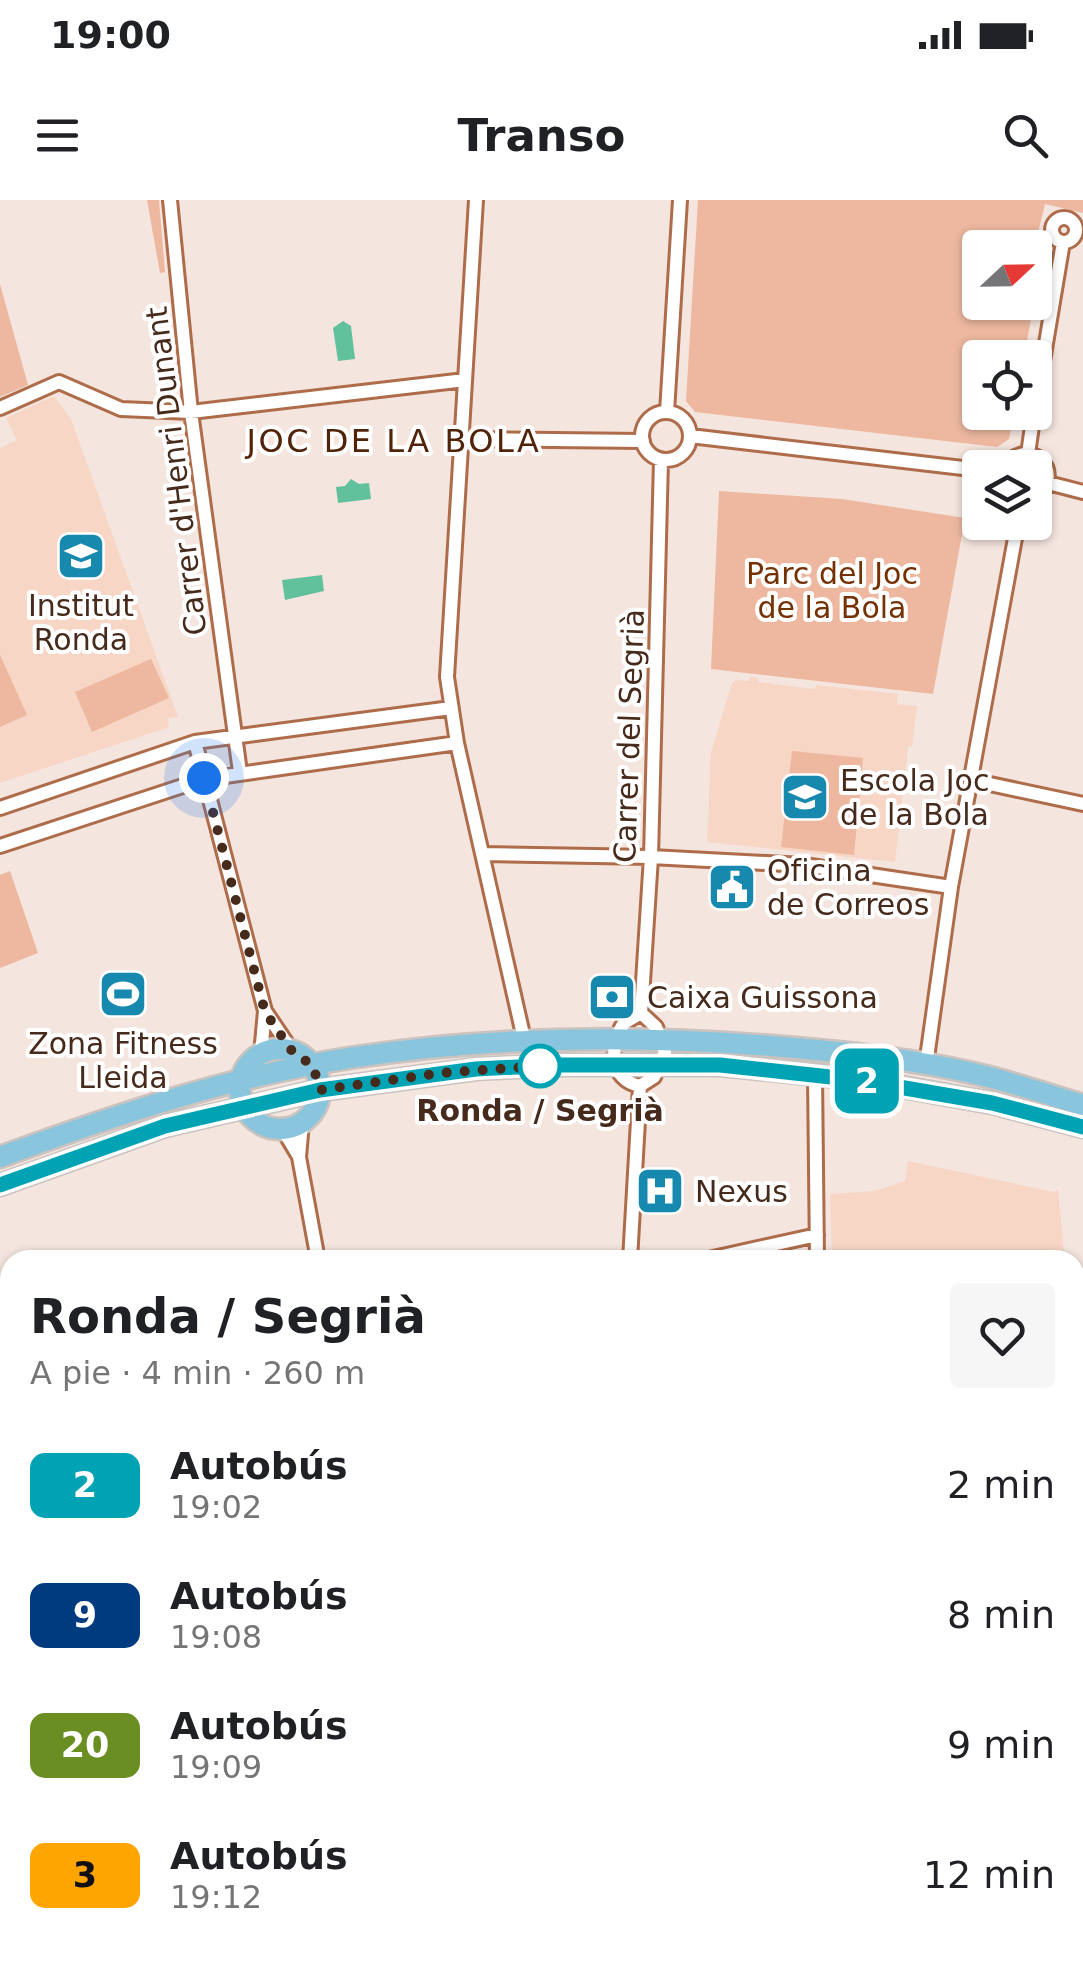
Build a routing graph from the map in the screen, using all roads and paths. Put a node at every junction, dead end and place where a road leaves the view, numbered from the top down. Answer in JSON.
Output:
{"nodes":[{"id":1,"x":170,"y":200,"type":"edge"},
{"id":2,"x":476,"y":200,"type":"edge"},
{"id":3,"x":680,"y":200,"type":"edge"},
{"id":4,"x":1063,"y":242,"type":"dead end"},
{"id":5,"x":1047,"y":340,"type":"edge"},
{"id":6,"x":465,"y":380,"type":"junction"},
{"id":7,"x":0,"y":408,"type":"edge"},
{"id":8,"x":190,"y":412,"type":"junction"},
{"id":9,"x":667,"y":412,"type":"junction"},
{"id":10,"x":690,"y":436,"type":"junction"},
{"id":11,"x":461,"y":439,"type":"junction"},
{"id":12,"x":643,"y":441,"type":"junction"},
{"id":13,"x":661,"y":460,"type":"junction"},
{"id":14,"x":962,"y":468,"type":"edge"},
{"id":15,"x":1052,"y":484,"type":"edge"},
{"id":16,"x":1083,"y":492,"type":"edge"},
{"id":17,"x":1015,"y":540,"type":"edge"},
{"id":18,"x":451,"y":708,"type":"junction"},
{"id":19,"x":234,"y":736,"type":"junction"},
{"id":20,"x":196,"y":742,"type":"junction"},
{"id":21,"x":458,"y":743,"type":"junction"},
{"id":22,"x":240,"y":772,"type":"junction"},
{"id":23,"x":204,"y":778,"type":"junction"},
{"id":24,"x":971,"y":780,"type":"junction"},
{"id":25,"x":1083,"y":804,"type":"edge"},
{"id":26,"x":0,"y":808,"type":"edge"},
{"id":27,"x":0,"y":846,"type":"edge"},
{"id":28,"x":484,"y":854,"type":"junction"},
{"id":29,"x":651,"y":857,"type":"junction"},
{"id":30,"x":951,"y":886,"type":"junction"},
{"id":31,"x":265,"y":1012,"type":"junction"},
{"id":32,"x":642,"y":1014,"type":"junction"},
{"id":33,"x":616,"y":1038,"type":"junction"},
{"id":34,"x":524,"y":1039,"type":"junction"},
{"id":35,"x":662,"y":1040,"type":"junction"},
{"id":36,"x":292,"y":1051,"type":"junction"},
{"id":37,"x":261,"y":1054,"type":"junction"},
{"id":38,"x":615,"y":1064,"type":"junction"},
{"id":39,"x":662,"y":1064,"type":"junction"},
{"id":40,"x":926,"y":1064,"type":"junction"},
{"id":41,"x":313,"y":1066,"type":"junction"},
{"id":42,"x":815,"y":1076,"type":"junction"},
{"id":43,"x":240,"y":1081,"type":"junction"},
{"id":44,"x":640,"y":1086,"type":"junction"},
{"id":45,"x":320,"y":1090,"type":"junction"},
{"id":46,"x":1083,"y":1105,"type":"edge"},
{"id":47,"x":244,"y":1108,"type":"junction"},
{"id":48,"x":292,"y":1126,"type":"junction"},
{"id":49,"x":1083,"y":1127,"type":"edge"},
{"id":50,"x":0,"y":1157,"type":"edge"},
{"id":51,"x":0,"y":1185,"type":"edge"},
{"id":52,"x":816,"y":1235,"type":"junction"},
{"id":53,"x":316,"y":1250,"type":"edge"},
{"id":54,"x":631,"y":1250,"type":"edge"},
{"id":55,"x":749,"y":1250,"type":"edge"},
{"id":56,"x":817,"y":1250,"type":"edge"}],
"edges":[{"from":1,"to":8,"type":"street","name":"Carrer d'Henri Dunant"},
{"from":2,"to":6,"type":"street"},
{"from":3,"to":9,"type":"street"},
{"from":4,"to":5,"type":"street"},
{"from":6,"to":8,"type":"street"},
{"from":6,"to":11,"type":"street"},
{"from":7,"to":8,"type":"street"},
{"from":8,"to":19,"type":"street","name":"Carrer d'Henri Dunant"},
{"from":9,"to":10,"type":"street"},
{"from":9,"to":12,"type":"street"},
{"from":10,"to":13,"type":"street"},
{"from":10,"to":14,"type":"street"},
{"from":11,"to":12,"type":"street"},
{"from":11,"to":18,"type":"street"},
{"from":12,"to":13,"type":"street"},
{"from":13,"to":29,"type":"street","name":"Carrer del Segrià"},
{"from":15,"to":16,"type":"street"},
{"from":17,"to":24,"type":"street"},
{"from":18,"to":19,"type":"street"},
{"from":18,"to":21,"type":"street"},
{"from":19,"to":20,"type":"street"},
{"from":19,"to":22,"type":"street","name":"Carrer d'Henri Dunant"},
{"from":20,"to":23,"type":"street"},
{"from":20,"to":26,"type":"street"},
{"from":21,"to":22,"type":"street"},
{"from":21,"to":28,"type":"street"},
{"from":22,"to":23,"type":"street"},
{"from":23,"to":27,"type":"street"},
{"from":23,"to":31,"type":"street"},
{"from":24,"to":25,"type":"street"},
{"from":24,"to":30,"type":"street"},
{"from":28,"to":29,"type":"street"},
{"from":28,"to":34,"type":"street"},
{"from":29,"to":30,"type":"street"},
{"from":29,"to":32,"type":"street","name":"Carrer del Segrià"},
{"from":30,"to":40,"type":"street"},
{"from":31,"to":36,"type":"street"},
{"from":31,"to":37,"type":"street"},
{"from":32,"to":33,"type":"street"},
{"from":32,"to":35,"type":"street"},
{"from":33,"to":34,"type":"main road"},
{"from":33,"to":35,"type":"main road"},
{"from":33,"to":38,"type":"street"},
{"from":34,"to":41,"type":"main road"},
{"from":35,"to":39,"type":"street"},
{"from":35,"to":40,"type":"main road"},
{"from":36,"to":37,"type":"main road"},
{"from":36,"to":41,"type":"main road"},
{"from":37,"to":43,"type":"main road"},
{"from":38,"to":39,"type":"main road"},
{"from":38,"to":44,"type":"street"},
{"from":38,"to":45,"type":"main road"},
{"from":39,"to":42,"type":"main road"},
{"from":39,"to":44,"type":"street"},
{"from":40,"to":46,"type":"main road"},
{"from":41,"to":43,"type":"main road"},
{"from":41,"to":45,"type":"main road"},
{"from":42,"to":49,"type":"main road"},
{"from":42,"to":52,"type":"street"},
{"from":43,"to":47,"type":"main road"},
{"from":43,"to":50,"type":"main road"},
{"from":44,"to":54,"type":"street"},
{"from":45,"to":47,"type":"main road"},
{"from":45,"to":48,"type":"main road"},
{"from":47,"to":48,"type":"main road"},
{"from":47,"to":51,"type":"main road"},
{"from":48,"to":53,"type":"street"},
{"from":52,"to":55,"type":"street"},
{"from":52,"to":56,"type":"street"}]}
